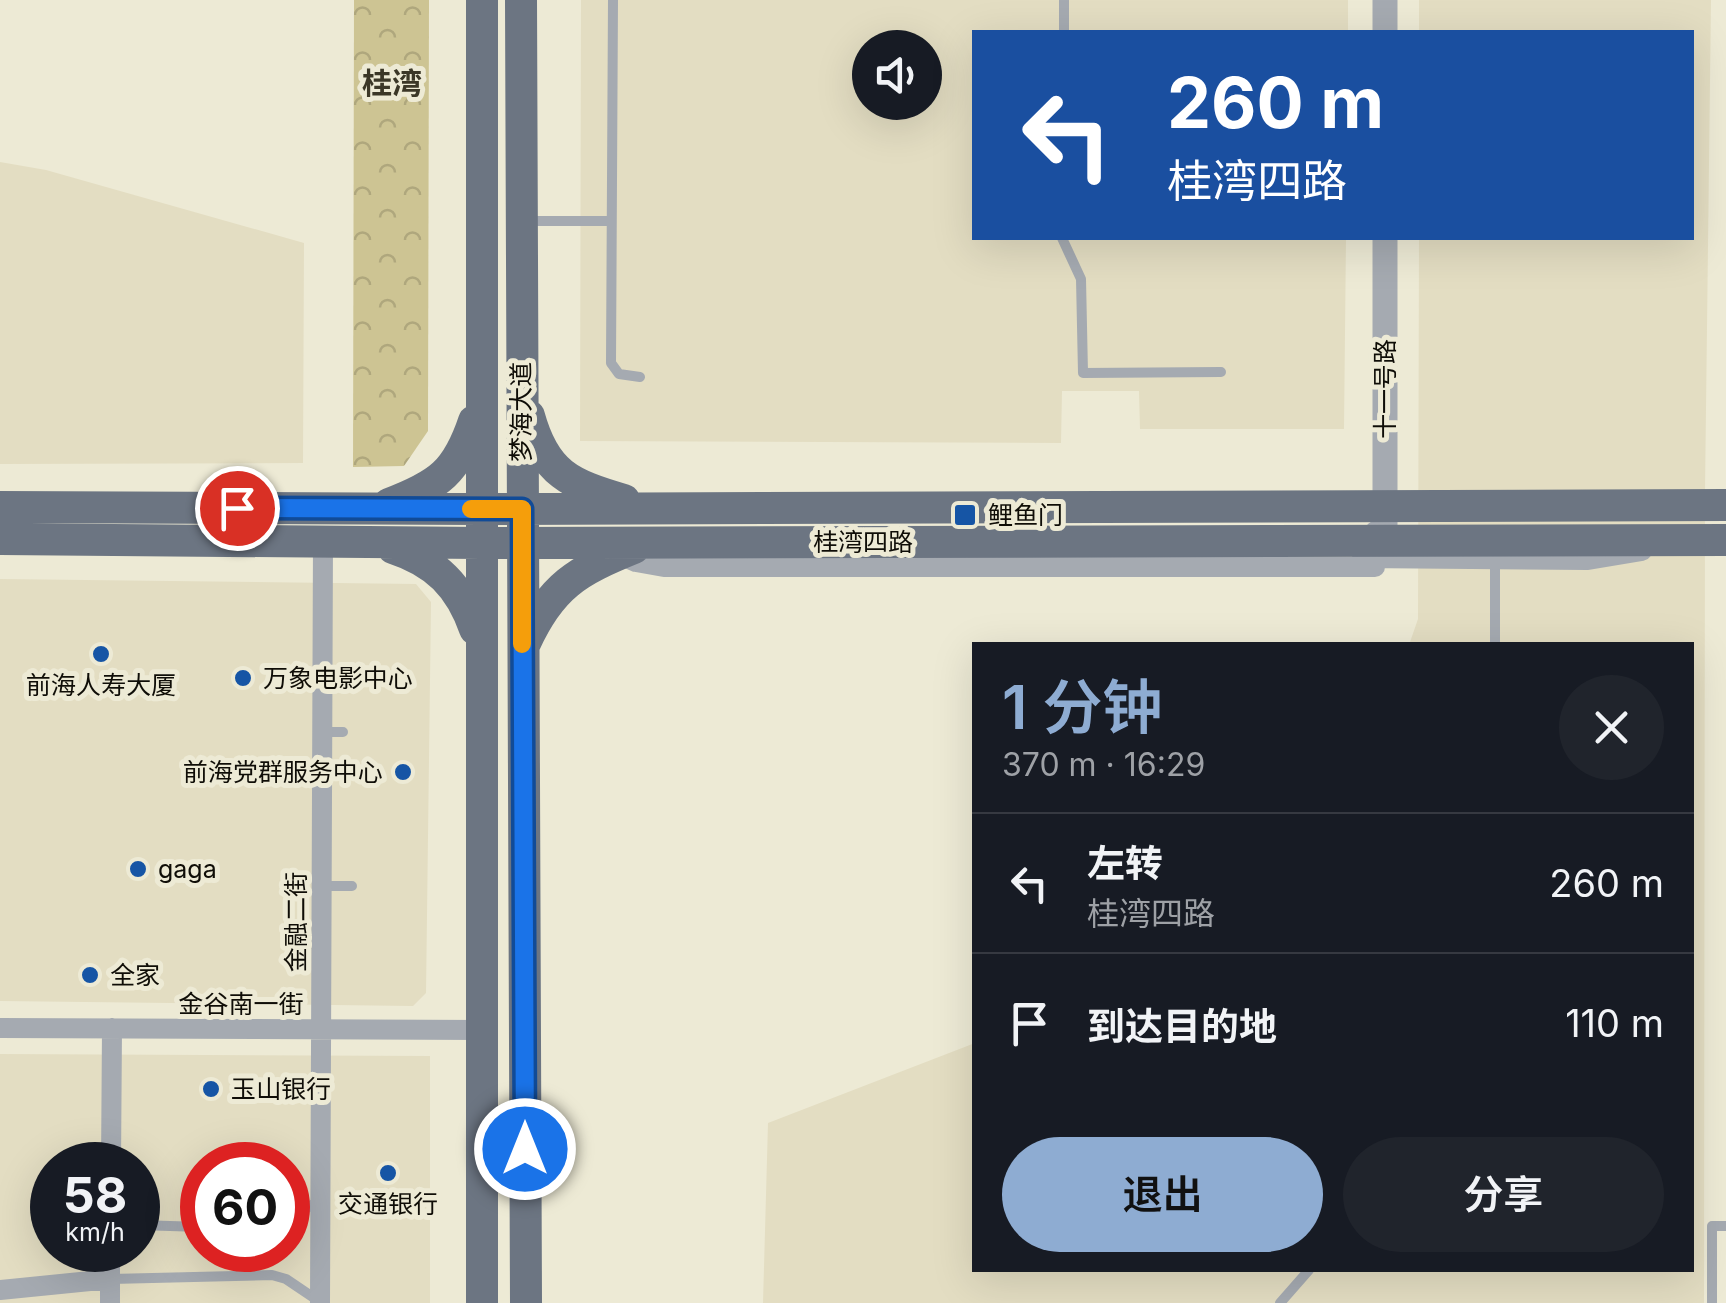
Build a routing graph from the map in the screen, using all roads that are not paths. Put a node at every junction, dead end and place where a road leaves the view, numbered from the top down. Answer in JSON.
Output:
{"nodes":[{"id":1,"x":482,"y":0,"type":"edge"},
{"id":2,"x":521,"y":0,"type":"edge"},
{"id":3,"x":612,"y":0,"type":"edge"},
{"id":4,"x":1064,"y":0,"type":"edge"},
{"id":5,"x":1374,"y":0,"type":"edge"},
{"id":6,"x":1385,"y":0,"type":"edge"},
{"id":7,"x":1064,"y":30,"type":"edge"},
{"id":8,"x":1374,"y":30,"type":"edge"},
{"id":9,"x":1385,"y":30,"type":"edge"},
{"id":10,"x":521,"y":220,"type":"junction"},
{"id":11,"x":611,"y":221,"type":"junction"},
{"id":12,"x":1063,"y":240,"type":"edge"},
{"id":13,"x":1374,"y":240,"type":"edge"},
{"id":14,"x":1385,"y":240,"type":"edge"},
{"id":15,"x":1221,"y":372,"type":"dead end"},
{"id":16,"x":640,"y":377,"type":"dead end"},
{"id":17,"x":521,"y":388,"type":"junction"},
{"id":18,"x":481,"y":402,"type":"junction"},
{"id":19,"x":1716,"y":498,"type":"edge"},
{"id":20,"x":1385,"y":506,"type":"junction"},
{"id":21,"x":0,"y":507,"type":"edge"},
{"id":22,"x":376,"y":508,"type":"junction"},
{"id":23,"x":652,"y":508,"type":"junction"},
{"id":24,"x":481,"y":509,"type":"junction"},
{"id":25,"x":522,"y":509,"type":"junction"},
{"id":26,"x":0,"y":539,"type":"edge"},
{"id":27,"x":1706,"y":540,"type":"edge"},
{"id":28,"x":323,"y":542,"type":"junction"},
{"id":29,"x":375,"y":542,"type":"junction"},
{"id":30,"x":481,"y":543,"type":"junction"},
{"id":31,"x":522,"y":543,"type":"junction"},
{"id":32,"x":622,"y":546,"type":"junction"},
{"id":33,"x":1385,"y":550,"type":"junction"},
{"id":34,"x":1418,"y":550,"type":"junction"},
{"id":35,"x":1495,"y":560,"type":"junction"},
{"id":36,"x":1495,"y":642,"type":"edge"},
{"id":37,"x":481,"y":650,"type":"junction"},
{"id":38,"x":522,"y":650,"type":"junction"},
{"id":39,"x":322,"y":886,"type":"junction"},
{"id":40,"x":352,"y":886,"type":"dead end"},
{"id":41,"x":0,"y":1028,"type":"edge"},
{"id":42,"x":112,"y":1028,"type":"junction"},
{"id":43,"x":321,"y":1029,"type":"junction"},
{"id":44,"x":482,"y":1030,"type":"junction"},
{"id":45,"x":111,"y":1142,"type":"edge"},
{"id":46,"x":320,"y":1200,"type":"junction"},
{"id":47,"x":310,"y":1206,"type":"edge"},
{"id":48,"x":1726,"y":1226,"type":"edge"},
{"id":49,"x":110,"y":1272,"type":"edge"},
{"id":50,"x":1308,"y":1272,"type":"edge"},
{"id":51,"x":110,"y":1278,"type":"junction"},
{"id":52,"x":0,"y":1290,"type":"edge"},
{"id":53,"x":320,"y":1302,"type":"edge"},
{"id":54,"x":110,"y":1303,"type":"edge"},
{"id":55,"x":482,"y":1303,"type":"edge"},
{"id":56,"x":526,"y":1303,"type":"edge"},
{"id":57,"x":1280,"y":1303,"type":"edge"},
{"id":58,"x":1712,"y":1303,"type":"edge"}],
"edges":[{"from":1,"to":18,"type":"main road","name":"梦海大道"},
{"from":2,"to":10,"type":"main road","name":"梦海大道"},
{"from":3,"to":11,"type":"lane"},
{"from":4,"to":7,"type":"lane"},
{"from":5,"to":8,"type":"street"},
{"from":6,"to":9,"type":"street"},
{"from":10,"to":11,"type":"lane"},
{"from":10,"to":17,"type":"main road","name":"梦海大道"},
{"from":11,"to":16,"type":"lane"},
{"from":12,"to":15,"type":"lane"},
{"from":13,"to":32,"type":"street"},
{"from":14,"to":20,"type":"street","name":"十一号路"},
{"from":17,"to":23,"type":"main road"},
{"from":17,"to":25,"type":"main road","name":"梦海大道"},
{"from":18,"to":22,"type":"main road"},
{"from":18,"to":24,"type":"main road","name":"梦海大道"},
{"from":19,"to":20,"type":"main road","name":"桂湾四路"},
{"from":20,"to":23,"type":"main road","name":"桂湾四路"},
{"from":20,"to":33,"type":"street","name":"十一号路"},
{"from":21,"to":22,"type":"main road","name":"桂湾四路"},
{"from":22,"to":24,"type":"main road","name":"桂湾四路"},
{"from":23,"to":25,"type":"main road","name":"桂湾四路"},
{"from":24,"to":25,"type":"main road","name":"桂湾四路"},
{"from":24,"to":30,"type":"main road","name":"梦海大道"},
{"from":25,"to":31,"type":"main road","name":"梦海大道"},
{"from":26,"to":28,"type":"main road","name":"桂湾四路"},
{"from":27,"to":34,"type":"main road","name":"桂湾四路"},
{"from":27,"to":35,"type":"street"},
{"from":28,"to":29,"type":"main road","name":"桂湾四路"},
{"from":28,"to":39,"type":"street","name":"金融二街"},
{"from":29,"to":30,"type":"main road","name":"桂湾四路"},
{"from":29,"to":37,"type":"main road"},
{"from":30,"to":31,"type":"main road","name":"桂湾四路"},
{"from":30,"to":37,"type":"main road","name":"梦海大道"},
{"from":31,"to":32,"type":"main road","name":"桂湾四路"},
{"from":31,"to":38,"type":"main road","name":"梦海大道"},
{"from":32,"to":33,"type":"main road","name":"桂湾四路"},
{"from":32,"to":38,"type":"main road"},
{"from":33,"to":34,"type":"main road","name":"桂湾四路"},
{"from":34,"to":35,"type":"street"},
{"from":35,"to":36,"type":"lane"},
{"from":37,"to":44,"type":"main road","name":"梦海大道"},
{"from":38,"to":56,"type":"main road","name":"梦海大道"},
{"from":39,"to":40,"type":"lane"},
{"from":39,"to":43,"type":"street","name":"金融二街"},
{"from":41,"to":42,"type":"street","name":"金谷南一街"},
{"from":42,"to":43,"type":"street","name":"金谷南一街"},
{"from":42,"to":45,"type":"street"},
{"from":43,"to":44,"type":"street","name":"金谷南一街"},
{"from":43,"to":46,"type":"street","name":"金融二街"},
{"from":44,"to":55,"type":"main road","name":"梦海大道"},
{"from":46,"to":47,"type":"lane"},
{"from":46,"to":53,"type":"street","name":"金融二街"},
{"from":48,"to":58,"type":"lane"},
{"from":49,"to":51,"type":"street"},
{"from":50,"to":57,"type":"lane"},
{"from":51,"to":52,"type":"street"},
{"from":51,"to":53,"type":"lane"},
{"from":51,"to":54,"type":"street"}]}
